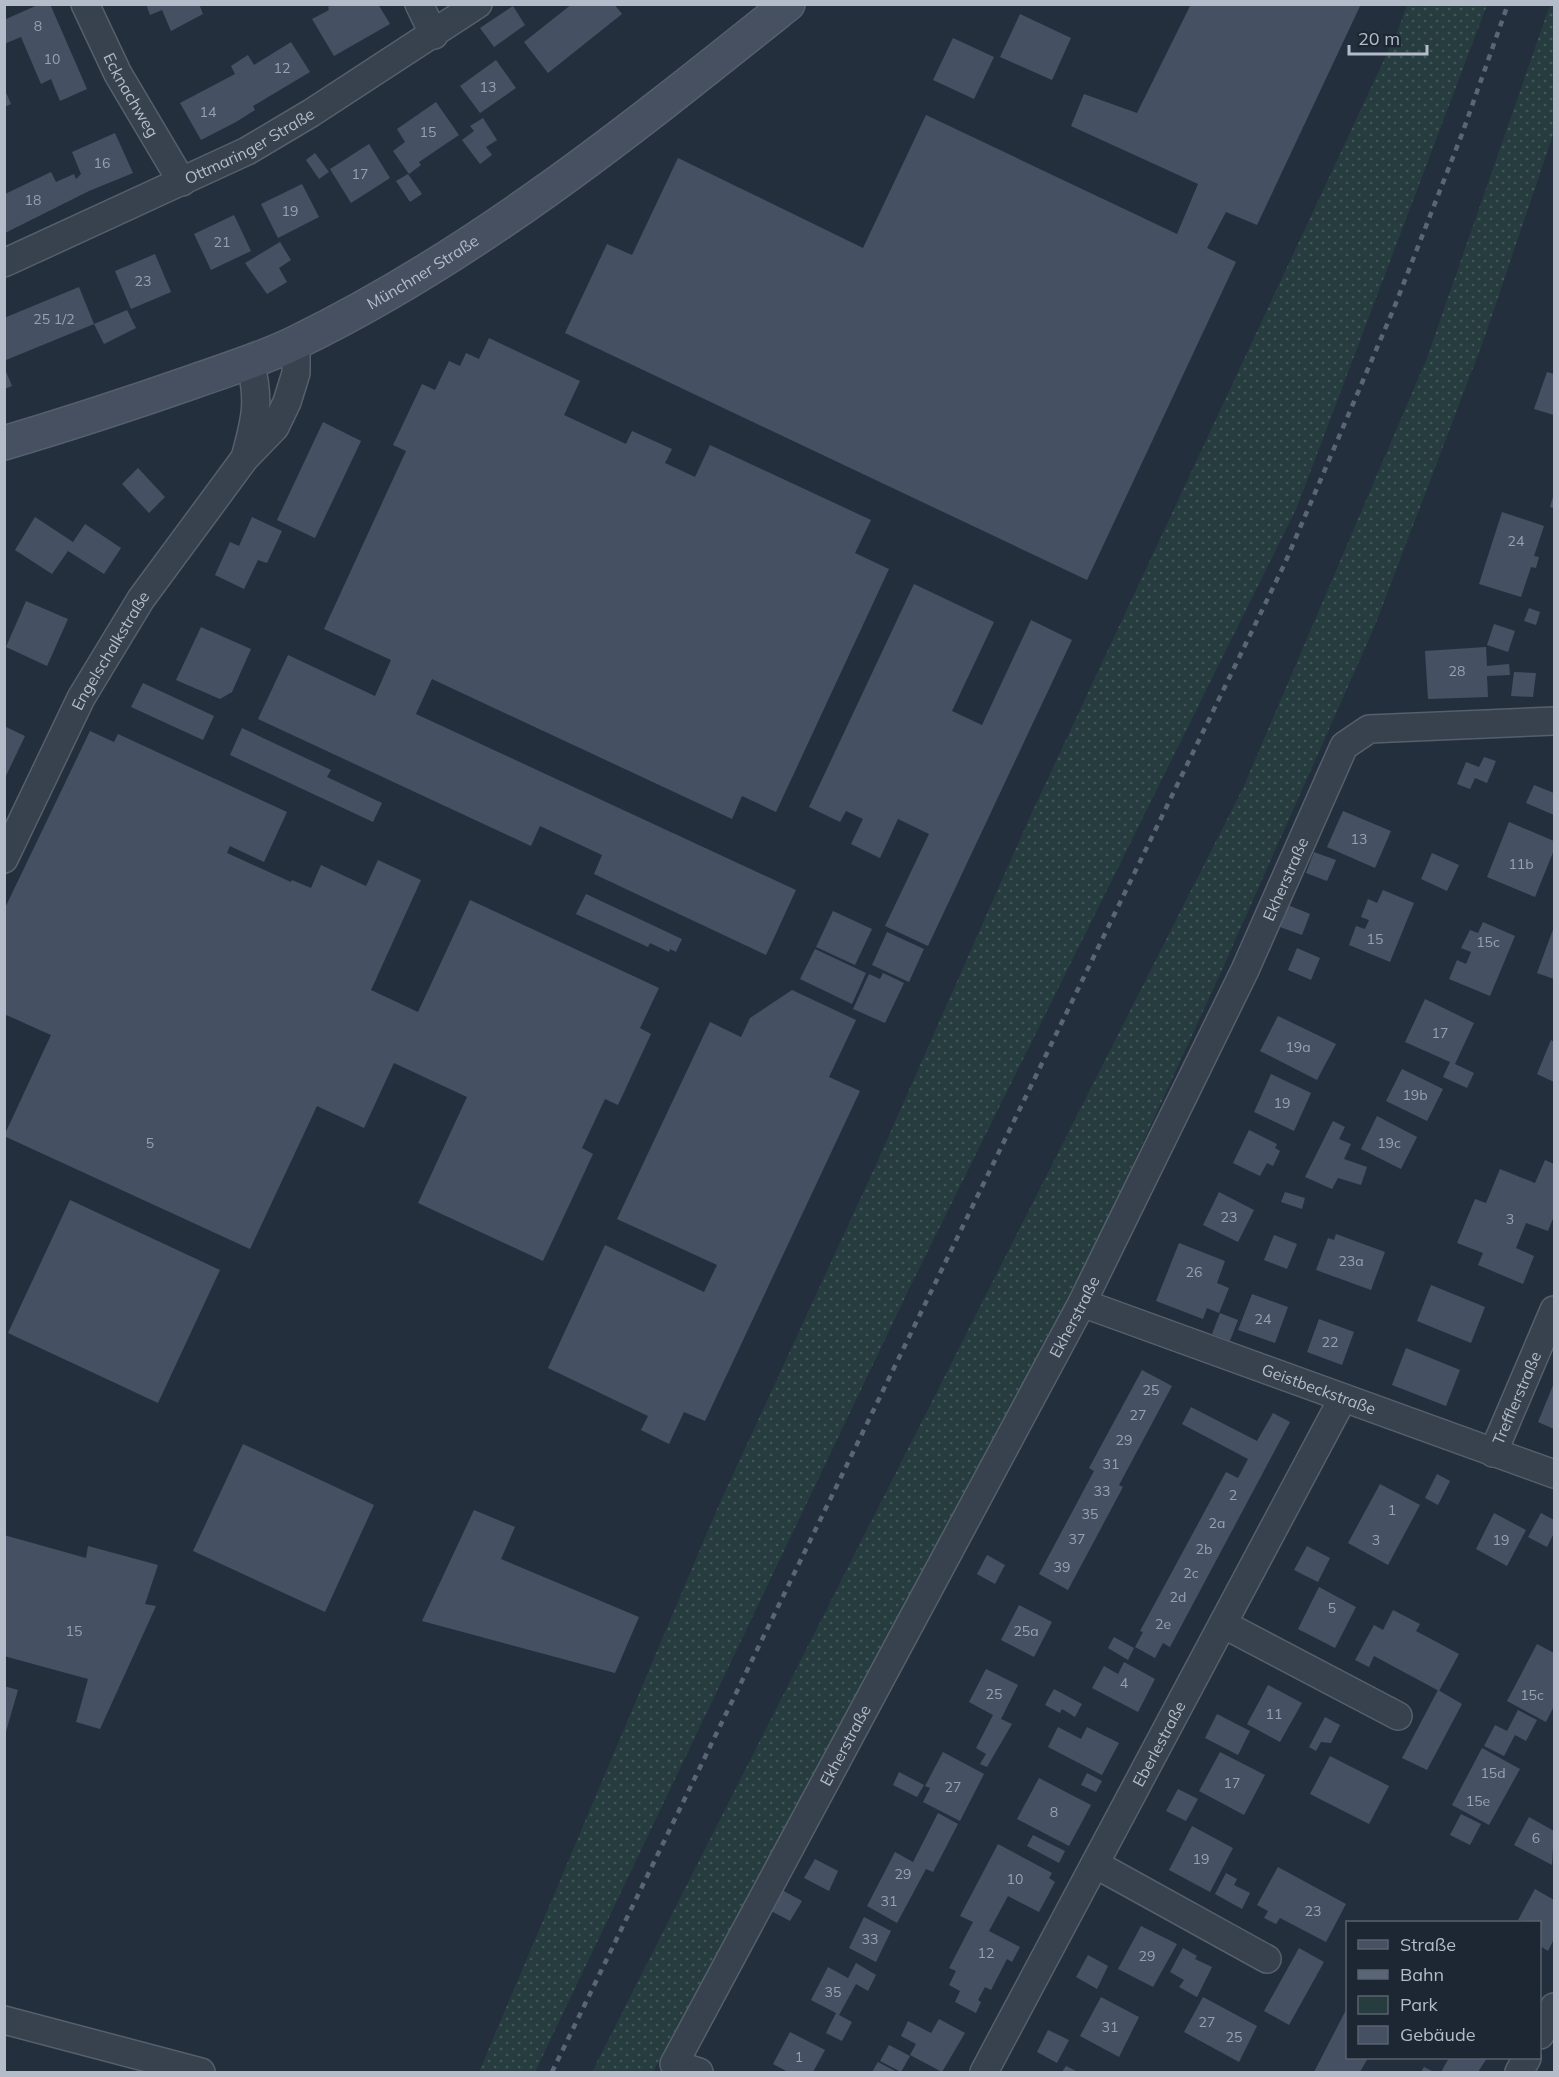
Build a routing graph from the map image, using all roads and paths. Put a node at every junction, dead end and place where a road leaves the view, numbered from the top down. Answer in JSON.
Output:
{"nodes":[{"id":1,"x":85,"y":4,"type":"edge"},
{"id":2,"x":419,"y":4,"type":"edge"},
{"id":3,"x":478,"y":4,"type":"edge"},
{"id":4,"x":788,"y":4,"type":"edge"},
{"id":5,"x":434,"y":35,"type":"junction"},
{"id":6,"x":182,"y":182,"type":"junction"},
{"id":7,"x":4,"y":263,"type":"edge"},
{"id":8,"x":296,"y":343,"type":"junction"},
{"id":9,"x":250,"y":362,"type":"junction"},
{"id":10,"x":4,"y":444,"type":"edge"},
{"id":11,"x":245,"y":458,"type":"junction"},
{"id":12,"x":1554,"y":720,"type":"edge"},
{"id":13,"x":4,"y":859,"type":"edge"},
{"id":14,"x":1082,"y":1303,"type":"junction"},
{"id":15,"x":1554,"y":1310,"type":"edge"},
{"id":16,"x":1343,"y":1398,"type":"junction"},
{"id":17,"x":1493,"y":1453,"type":"junction"},
{"id":18,"x":1554,"y":1474,"type":"edge"},
{"id":19,"x":1223,"y":1624,"type":"junction"},
{"id":20,"x":1398,"y":1716,"type":"dead end"},
{"id":21,"x":1095,"y":1864,"type":"junction"},
{"id":22,"x":1267,"y":1959,"type":"dead end"},
{"id":23,"x":1554,"y":2007,"type":"edge"},
{"id":24,"x":4,"y":2020,"type":"edge"},
{"id":25,"x":1541,"y":2031,"type":"edge"},
{"id":26,"x":1526,"y":2059,"type":"edge"},
{"id":27,"x":201,"y":2073,"type":"edge"},
{"id":28,"x":699,"y":2073,"type":"edge"},
{"id":29,"x":984,"y":2073,"type":"edge"},
{"id":30,"x":1519,"y":2073,"type":"edge"}],
"edges":[{"from":1,"to":6,"type":"street","name":"Ecknachweg"},
{"from":2,"to":5,"type":"street"},
{"from":3,"to":5,"type":"street","name":"Ottmaringer Straße"},
{"from":4,"to":8,"type":"main road","name":"Münchner Straße"},
{"from":5,"to":6,"type":"street","name":"Ottmaringer Straße"},
{"from":6,"to":7,"type":"street","name":"Ottmaringer Straße"},
{"from":8,"to":9,"type":"main road","name":"Münchner Straße"},
{"from":8,"to":11,"type":"street","name":"Engelschalkstraße"},
{"from":9,"to":10,"type":"main road","name":"Münchner Straße"},
{"from":9,"to":11,"type":"street","name":"Engelschalkstraße"},
{"from":11,"to":13,"type":"street","name":"Engelschalkstraße"},
{"from":12,"to":14,"type":"street","name":"Ekherstraße"},
{"from":14,"to":16,"type":"street","name":"Geistbeckstraße"},
{"from":14,"to":28,"type":"street","name":"Ekherstraße"},
{"from":15,"to":17,"type":"street","name":"Trefflerstraße"},
{"from":16,"to":17,"type":"street","name":"Geistbeckstraße"},
{"from":16,"to":19,"type":"street","name":"Eberlestraße"},
{"from":17,"to":18,"type":"street","name":"Geistbeckstraße"},
{"from":19,"to":20,"type":"street"},
{"from":19,"to":21,"type":"street","name":"Eberlestraße"},
{"from":21,"to":22,"type":"street"},
{"from":21,"to":29,"type":"street","name":"Eberlestraße"},
{"from":23,"to":25,"type":"street"},
{"from":24,"to":27,"type":"street"},
{"from":26,"to":30,"type":"street"}]}
